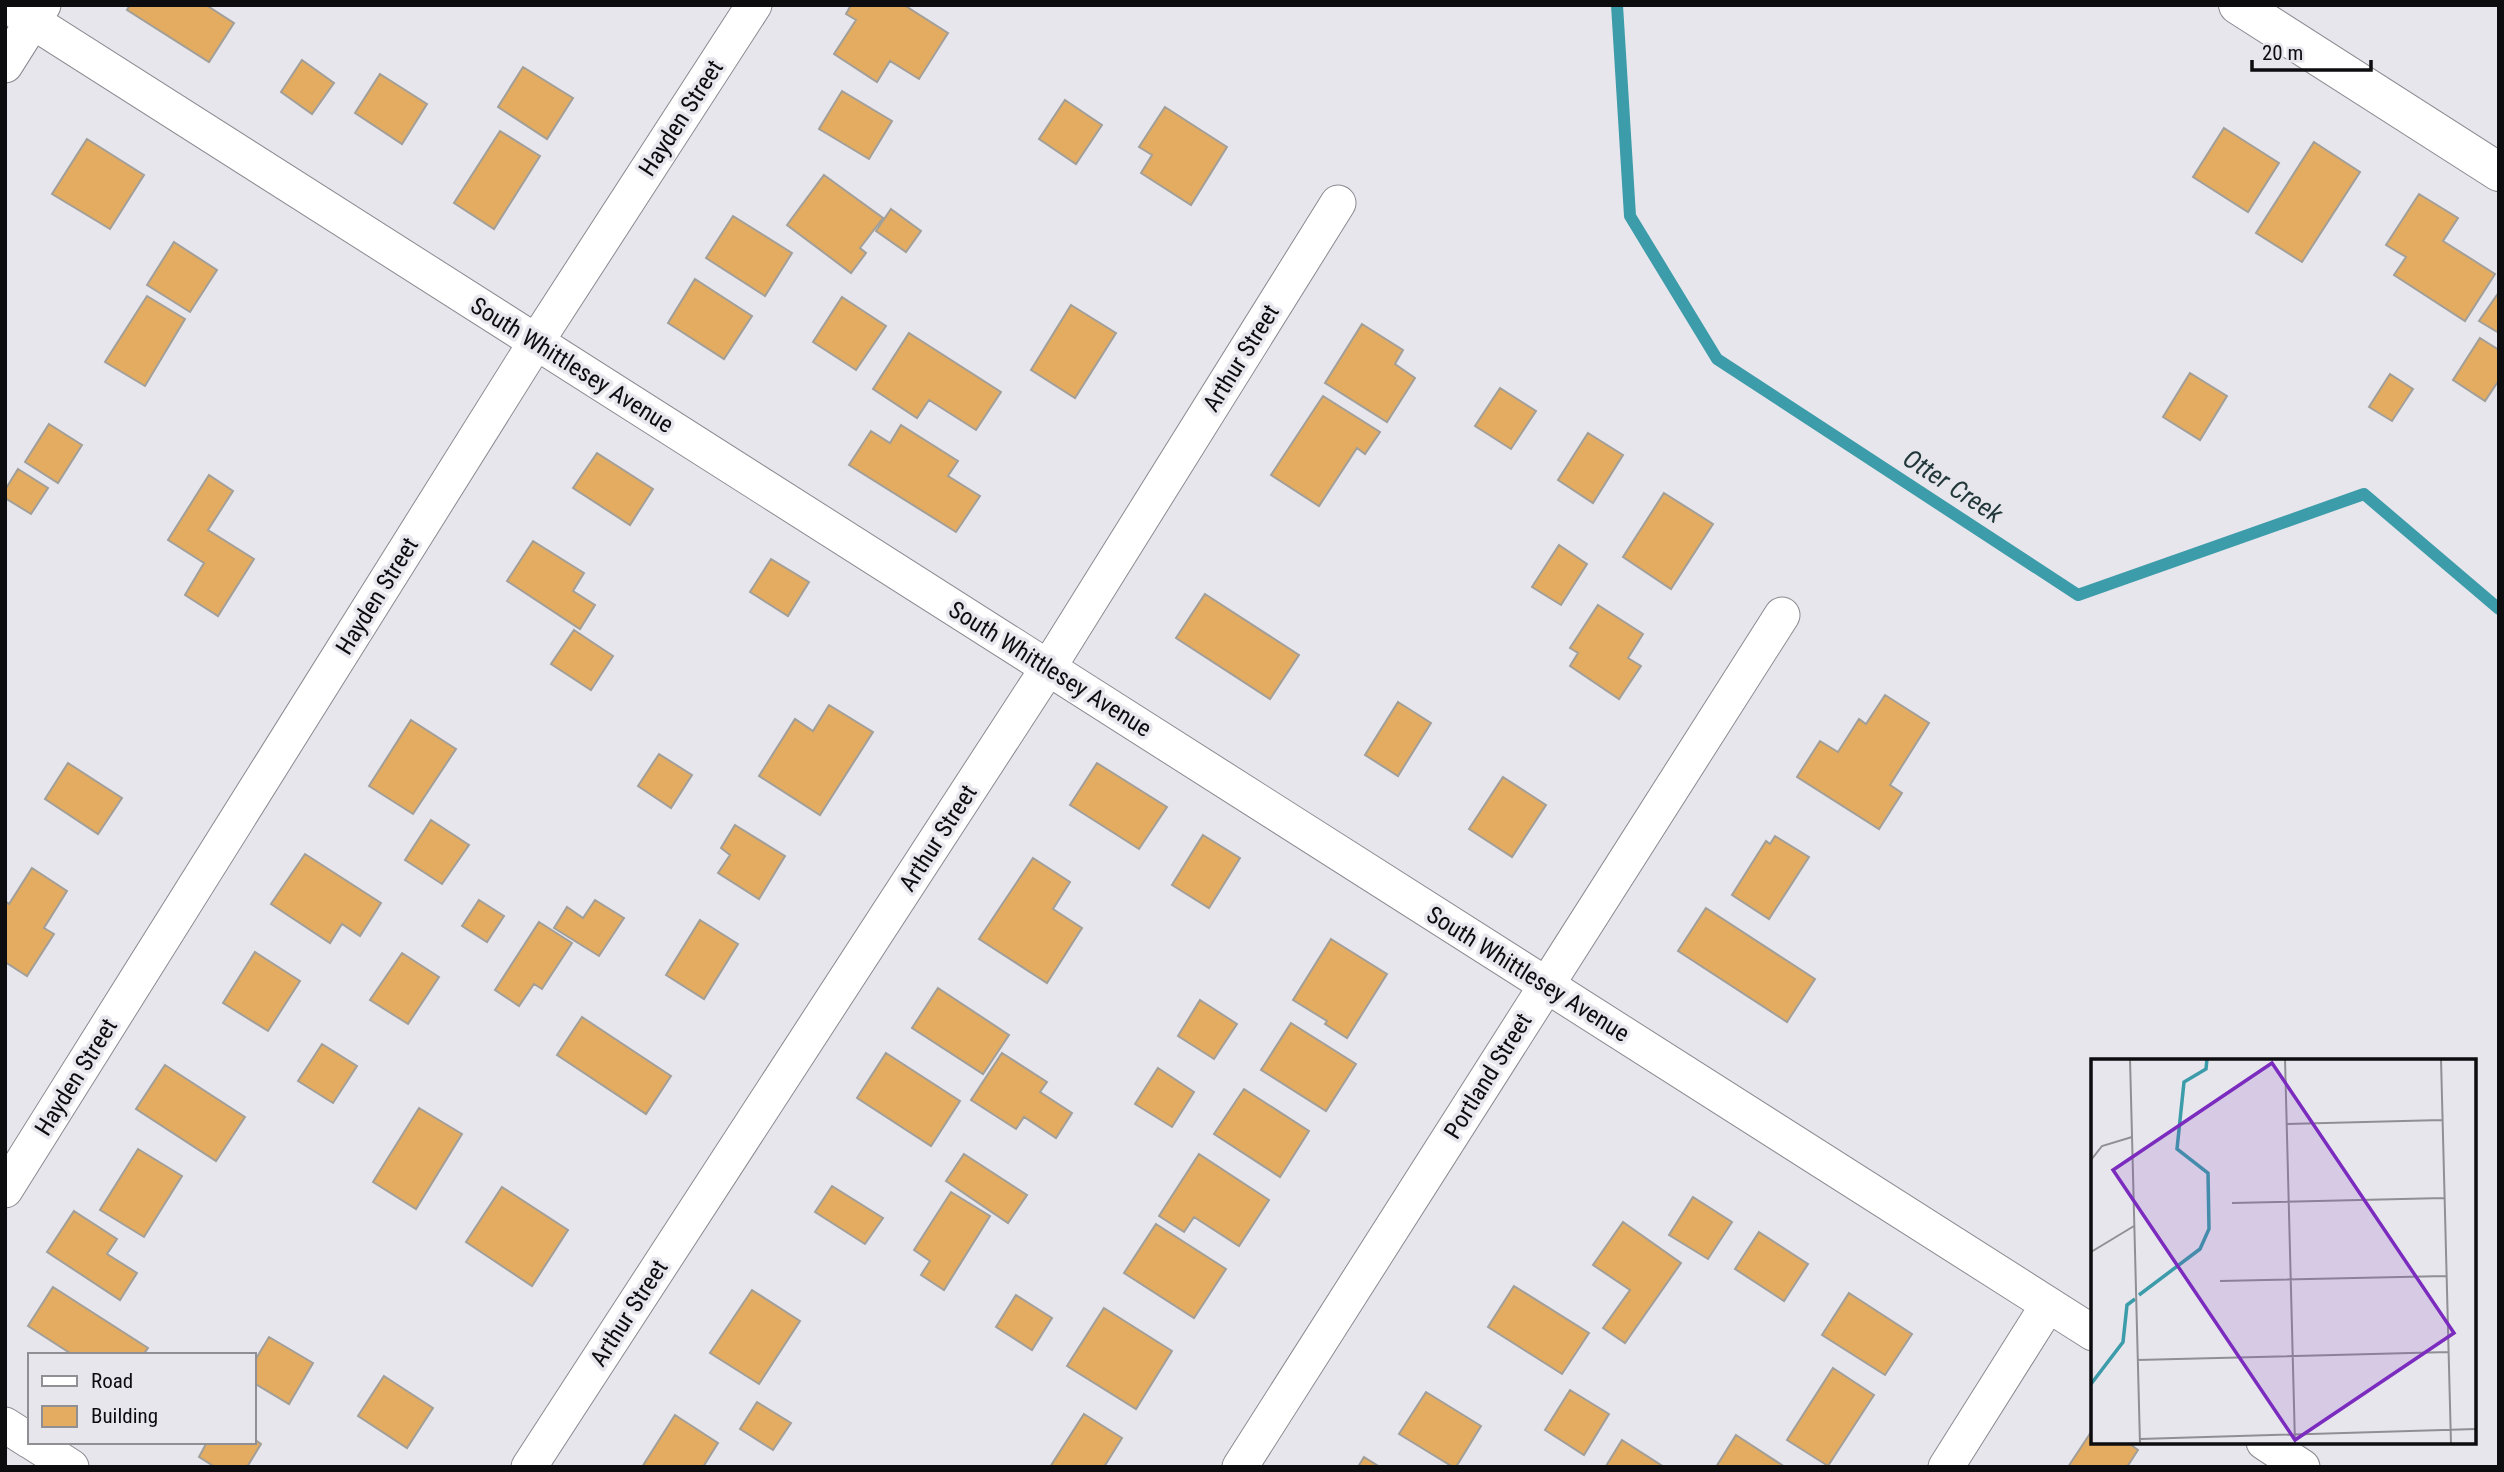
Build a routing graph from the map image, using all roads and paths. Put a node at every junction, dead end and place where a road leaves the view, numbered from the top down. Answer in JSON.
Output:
{"nodes":[{"id":1,"x":754,"y":5,"type":"edge"},
{"id":2,"x":2238,"y":5,"type":"edge"},
{"id":3,"x":28,"y":11,"type":"edge"},
{"id":4,"x":5,"y":65,"type":"edge"},
{"id":5,"x":2499,"y":172,"type":"edge"},
{"id":6,"x":1338,"y":203,"type":"dead end"},
{"id":7,"x":536,"y":342,"type":"junction"},
{"id":8,"x":1782,"y":615,"type":"dead end"},
{"id":9,"x":1048,"y":668,"type":"junction"},
{"id":10,"x":1546,"y":985,"type":"junction"},
{"id":11,"x":5,"y":1190,"type":"edge"},
{"id":12,"x":2048,"y":1305,"type":"junction"},
{"id":13,"x":2091,"y":1332,"type":"edge"},
{"id":14,"x":5,"y":1425,"type":"edge"},
{"id":15,"x":28,"y":1439,"type":"edge"},
{"id":16,"x":36,"y":1444,"type":"edge"},
{"id":17,"x":2267,"y":1444,"type":"edge"},
{"id":18,"x":71,"y":1467,"type":"edge"},
{"id":19,"x":529,"y":1467,"type":"edge"},
{"id":20,"x":1240,"y":1467,"type":"edge"},
{"id":21,"x":1946,"y":1467,"type":"edge"},
{"id":22,"x":2302,"y":1467,"type":"edge"}],
"edges":[{"from":1,"to":7,"type":"street","name":"Hayden Street"},
{"from":2,"to":5,"type":"street"},
{"from":3,"to":4,"type":"street"},
{"from":3,"to":7,"type":"street","name":"South Whittlesey Avenue"},
{"from":6,"to":9,"type":"street","name":"Arthur Street"},
{"from":7,"to":9,"type":"street","name":"South Whittlesey Avenue"},
{"from":7,"to":11,"type":"street","name":"Hayden Street"},
{"from":8,"to":10,"type":"street","name":"Portland Street"},
{"from":9,"to":10,"type":"street","name":"South Whittlesey Avenue"},
{"from":9,"to":19,"type":"street","name":"Arthur Street"},
{"from":10,"to":12,"type":"street","name":"South Whittlesey Avenue"},
{"from":10,"to":20,"type":"street","name":"Portland Street"},
{"from":12,"to":13,"type":"street","name":"South Whittlesey Avenue"},
{"from":12,"to":21,"type":"street"},
{"from":14,"to":15,"type":"street"},
{"from":16,"to":18,"type":"street"},
{"from":17,"to":22,"type":"street"}]}
